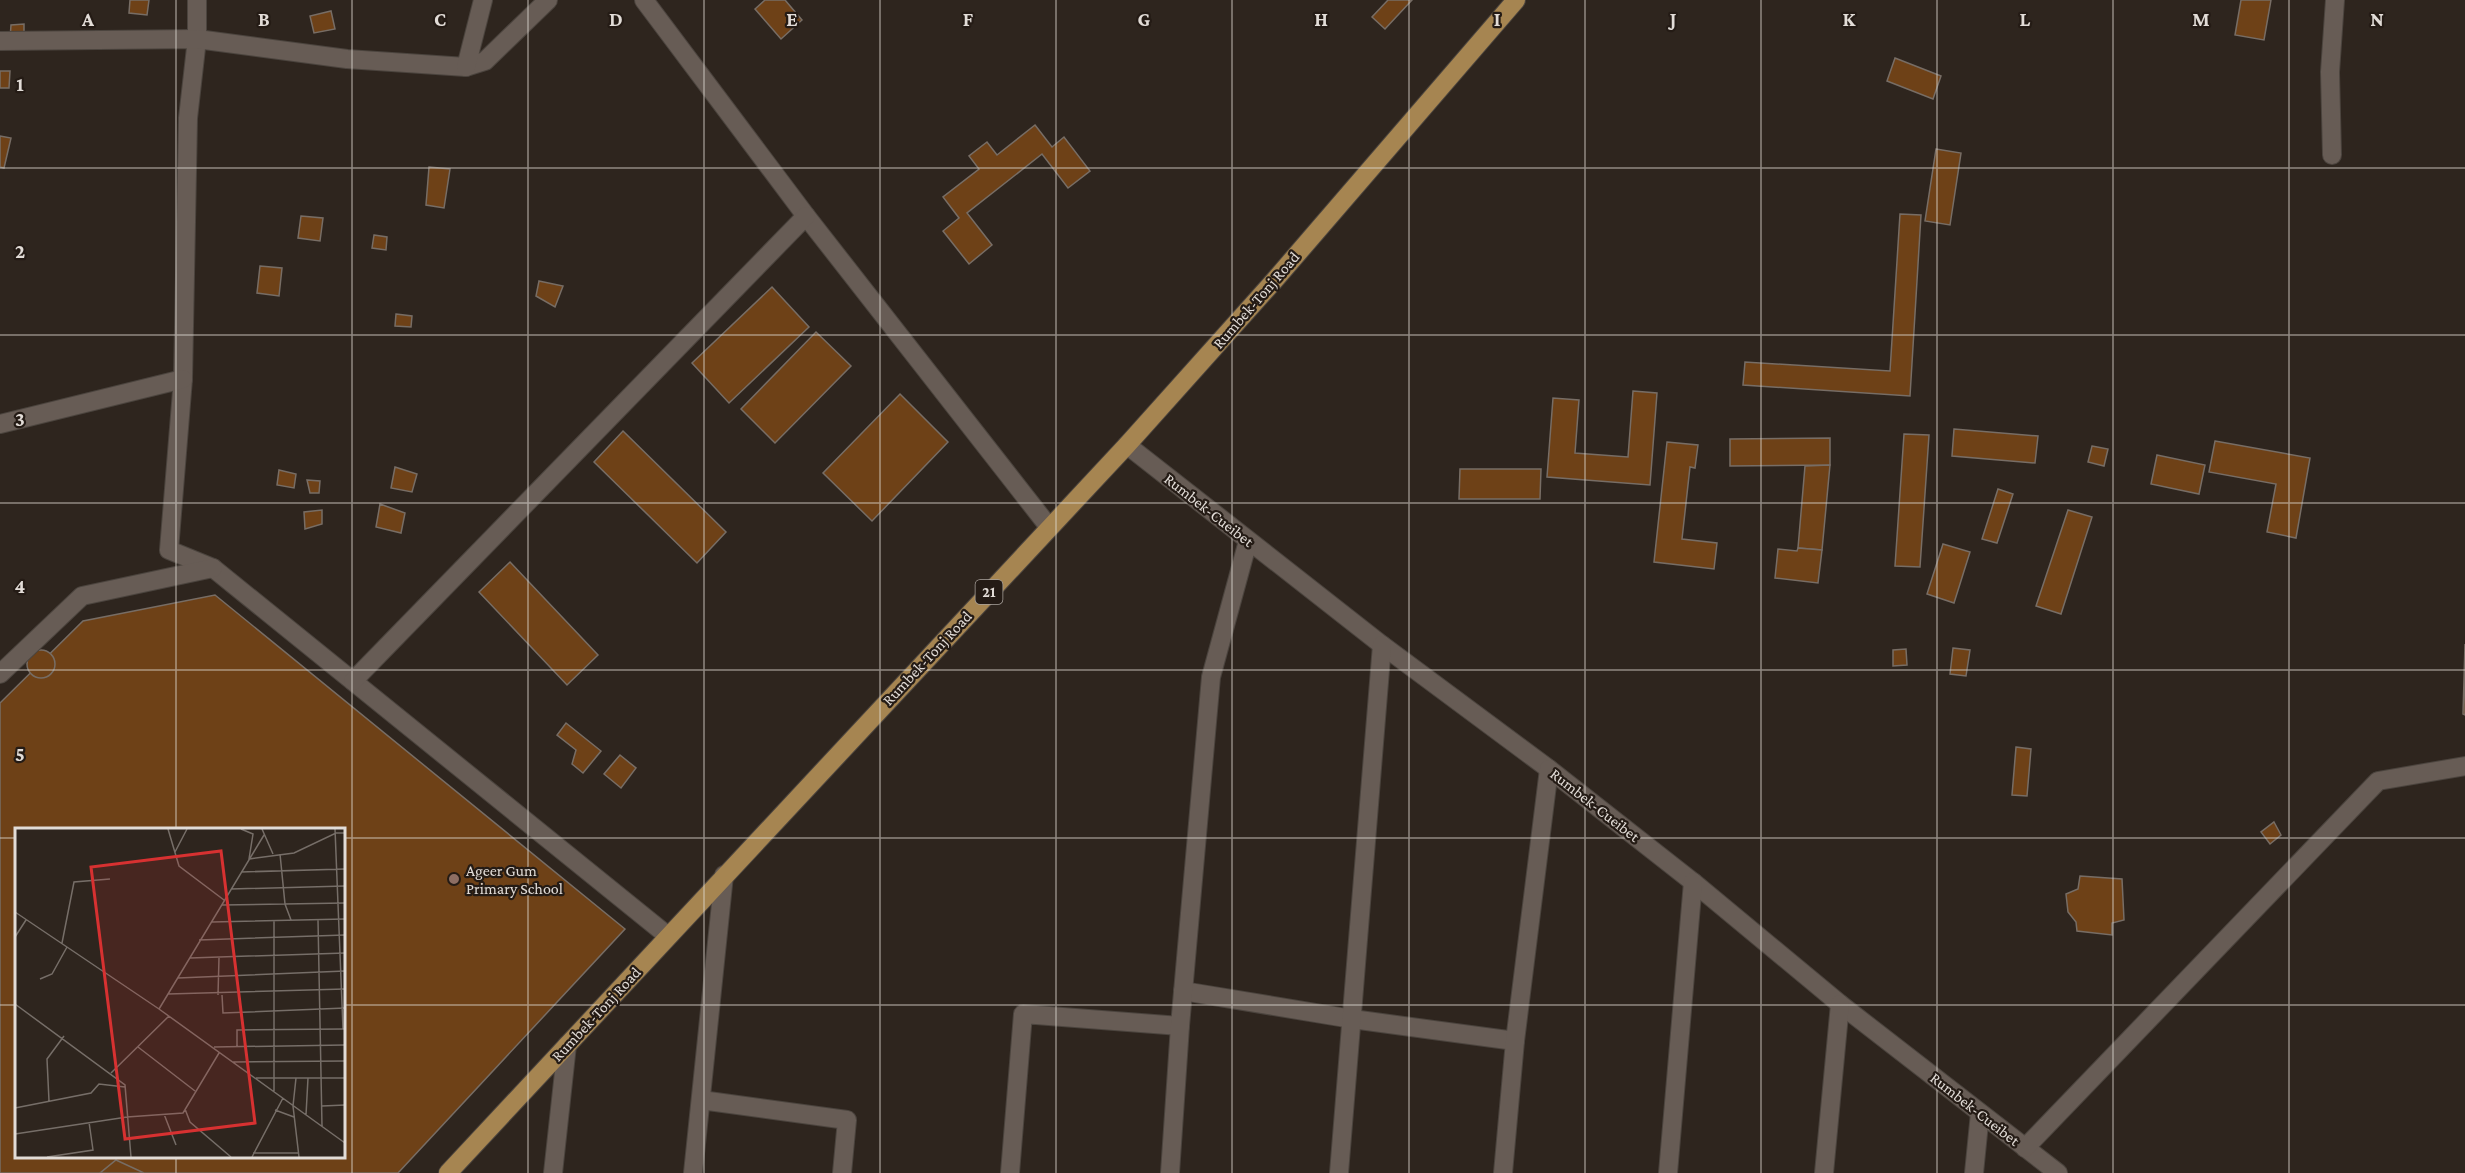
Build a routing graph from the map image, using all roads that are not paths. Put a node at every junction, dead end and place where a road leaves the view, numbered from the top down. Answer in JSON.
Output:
{"nodes":[{"id":1,"x":197,"y":0,"type":"edge"},
{"id":2,"x":483,"y":0,"type":"edge"},
{"id":3,"x":548,"y":0,"type":"edge"},
{"id":4,"x":644,"y":0,"type":"edge"},
{"id":5,"x":1516,"y":0,"type":"edge"},
{"id":6,"x":2335,"y":0,"type":"edge"},
{"id":7,"x":197,"y":39,"type":"junction"},
{"id":8,"x":0,"y":41,"type":"edge"},
{"id":9,"x":466,"y":67,"type":"junction"},
{"id":10,"x":2332,"y":154,"type":"dead end"},
{"id":11,"x":806,"y":216,"type":"junction"},
{"id":12,"x":183,"y":379,"type":"junction"},
{"id":13,"x":0,"y":423,"type":"edge"},
{"id":14,"x":1127,"y":445,"type":"junction"},
{"id":15,"x":1049,"y":527,"type":"junction"},
{"id":16,"x":1248,"y":541,"type":"junction"},
{"id":17,"x":213,"y":568,"type":"junction"},
{"id":18,"x":1382,"y":645,"type":"junction"},
{"id":19,"x":0,"y":674,"type":"edge"},
{"id":20,"x":353,"y":681,"type":"junction"},
{"id":21,"x":2465,"y":766,"type":"edge"},
{"id":22,"x":1549,"y":769,"type":"junction"},
{"id":23,"x":724,"y":875,"type":"junction"},
{"id":24,"x":1692,"y":882,"type":"junction"},
{"id":25,"x":668,"y":936,"type":"junction"},
{"id":26,"x":1183,"y":991,"type":"junction"},
{"id":27,"x":1840,"y":1004,"type":"junction"},
{"id":28,"x":1352,"y":1019,"type":"junction"},
{"id":29,"x":1180,"y":1026,"type":"junction"},
{"id":30,"x":1515,"y":1041,"type":"junction"},
{"id":31,"x":567,"y":1045,"type":"junction"},
{"id":32,"x":701,"y":1100,"type":"junction"},
{"id":33,"x":1980,"y":1113,"type":"junction"},
{"id":34,"x":2025,"y":1148,"type":"junction"},
{"id":35,"x":448,"y":1173,"type":"edge"},
{"id":36,"x":553,"y":1173,"type":"edge"},
{"id":37,"x":693,"y":1173,"type":"edge"},
{"id":38,"x":842,"y":1173,"type":"edge"},
{"id":39,"x":1010,"y":1173,"type":"edge"},
{"id":40,"x":1170,"y":1173,"type":"edge"},
{"id":41,"x":1339,"y":1173,"type":"edge"},
{"id":42,"x":1503,"y":1173,"type":"edge"},
{"id":43,"x":1668,"y":1173,"type":"edge"},
{"id":44,"x":1824,"y":1173,"type":"edge"},
{"id":45,"x":1974,"y":1173,"type":"edge"},
{"id":46,"x":2058,"y":1173,"type":"edge"}],
"edges":[{"from":1,"to":7,"type":"street"},
{"from":2,"to":9,"type":"street"},
{"from":3,"to":9,"type":"street"},
{"from":4,"to":11,"type":"street"},
{"from":5,"to":14,"type":"main road","name":"Rumbek-Tonj Road","number":"21"},
{"from":6,"to":10,"type":"street"},
{"from":7,"to":8,"type":"street"},
{"from":7,"to":9,"type":"street"},
{"from":7,"to":12,"type":"street"},
{"from":11,"to":15,"type":"street"},
{"from":11,"to":20,"type":"street"},
{"from":12,"to":13,"type":"street"},
{"from":12,"to":17,"type":"street"},
{"from":14,"to":15,"type":"main road","name":"Rumbek-Tonj Road","number":"21"},
{"from":14,"to":16,"type":"street","name":"Rumbek-Cueibet"},
{"from":15,"to":23,"type":"main road","name":"Rumbek-Tonj Road","number":"21"},
{"from":16,"to":18,"type":"street","name":"Rumbek-Cueibet"},
{"from":16,"to":26,"type":"street"},
{"from":17,"to":19,"type":"street"},
{"from":17,"to":20,"type":"street"},
{"from":18,"to":22,"type":"street","name":"Rumbek-Cueibet"},
{"from":18,"to":28,"type":"street"},
{"from":20,"to":25,"type":"street"},
{"from":21,"to":34,"type":"street"},
{"from":22,"to":24,"type":"street","name":"Rumbek-Cueibet"},
{"from":22,"to":30,"type":"street"},
{"from":23,"to":25,"type":"main road","name":"Rumbek-Tonj Road","number":"21"},
{"from":23,"to":32,"type":"street"},
{"from":24,"to":27,"type":"street","name":"Rumbek-Cueibet"},
{"from":24,"to":43,"type":"street"},
{"from":25,"to":31,"type":"main road","name":"Rumbek-Tonj Road","number":"21"},
{"from":26,"to":28,"type":"street"},
{"from":26,"to":29,"type":"street"},
{"from":27,"to":33,"type":"street","name":"Rumbek-Cueibet"},
{"from":27,"to":44,"type":"street"},
{"from":28,"to":30,"type":"street"},
{"from":28,"to":41,"type":"street"},
{"from":29,"to":39,"type":"street"},
{"from":29,"to":40,"type":"street"},
{"from":30,"to":42,"type":"street"},
{"from":31,"to":35,"type":"main road","name":"Rumbek-Tonj Road","number":"21"},
{"from":31,"to":36,"type":"street"},
{"from":32,"to":37,"type":"street"},
{"from":32,"to":38,"type":"street"},
{"from":33,"to":34,"type":"street","name":"Rumbek-Cueibet"},
{"from":33,"to":45,"type":"street"},
{"from":34,"to":46,"type":"street","name":"Rumbek-Cueibet"}]}
